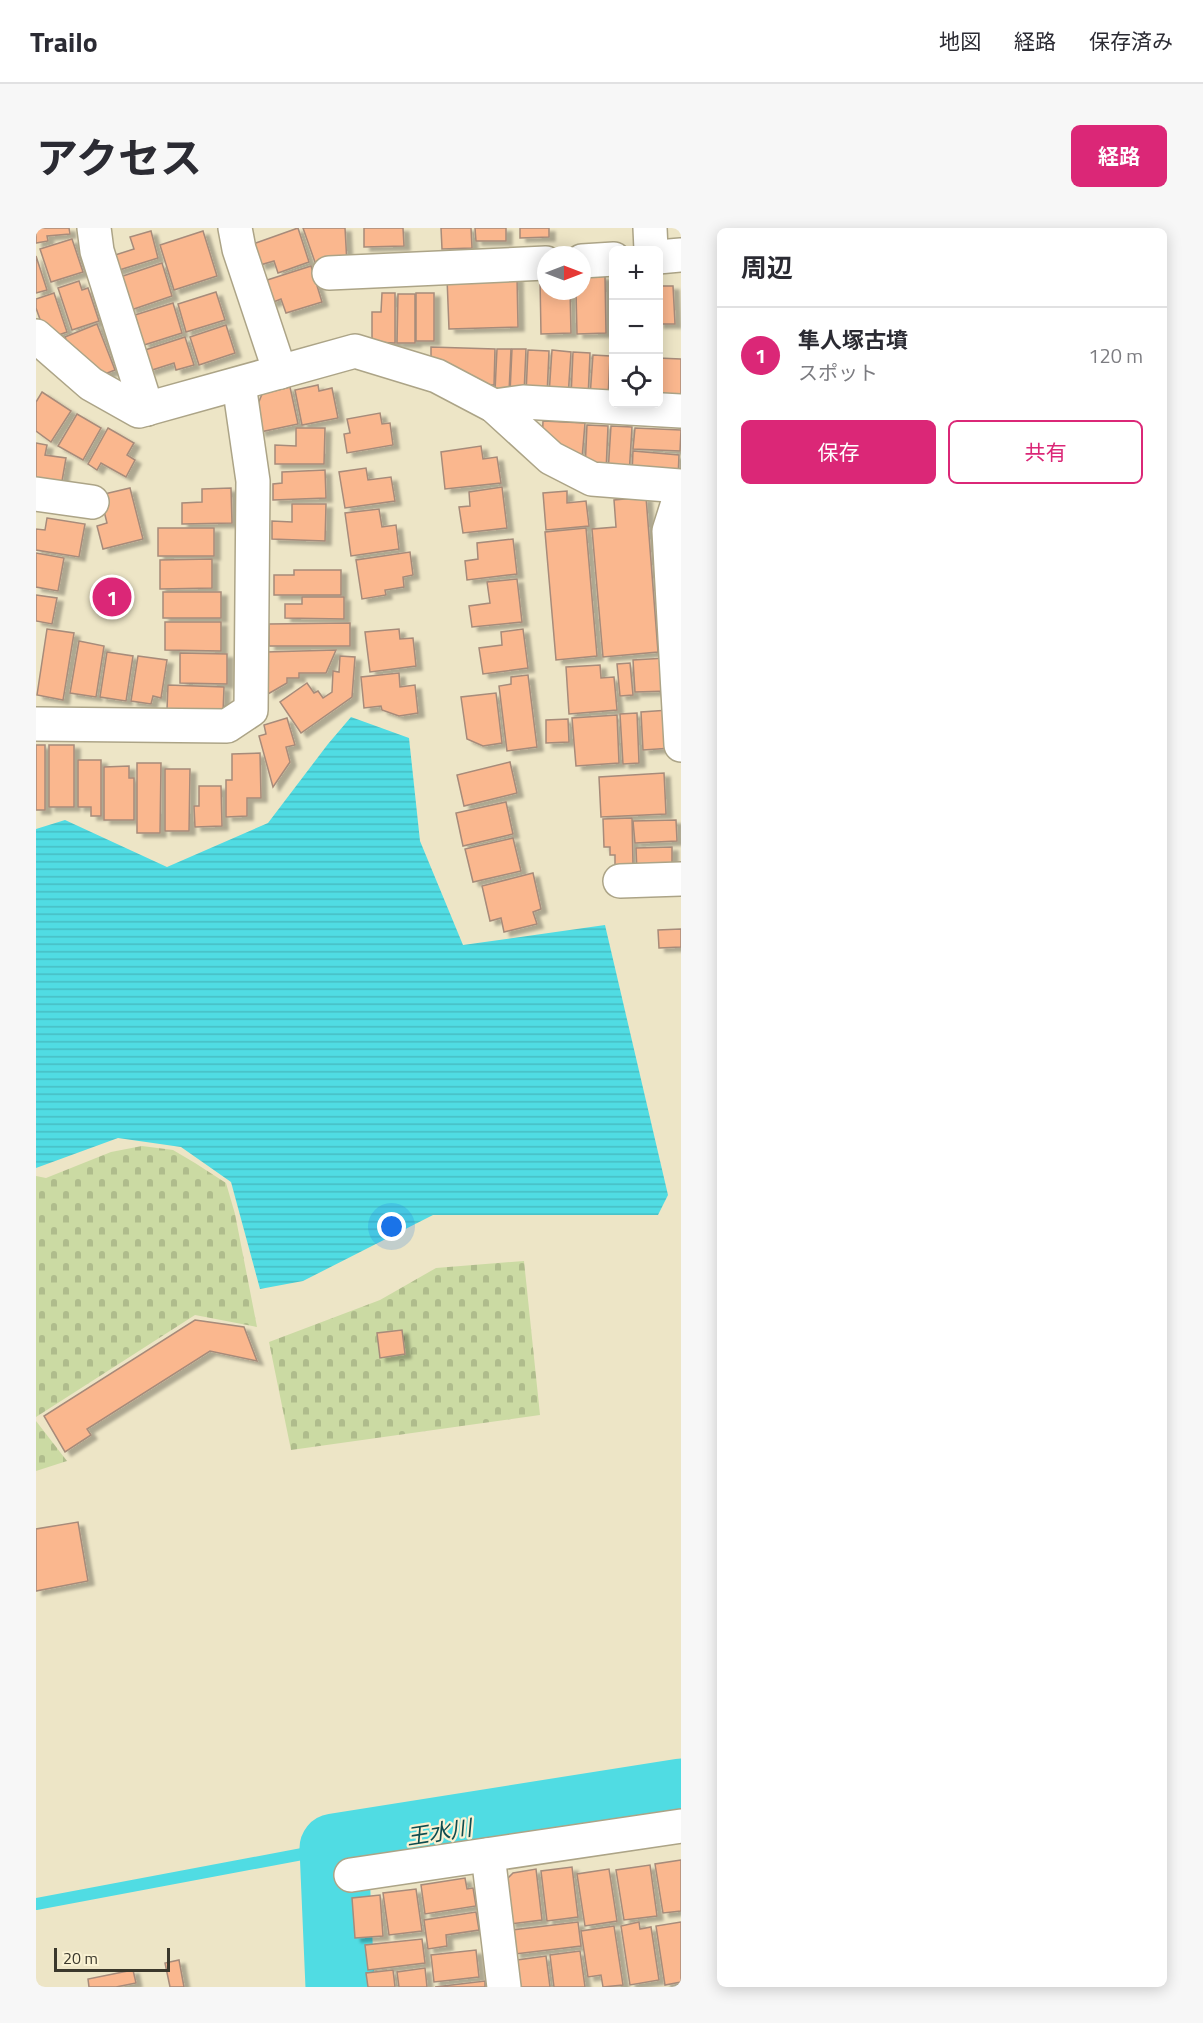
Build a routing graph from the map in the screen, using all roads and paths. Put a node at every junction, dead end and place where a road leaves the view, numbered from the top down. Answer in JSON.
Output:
{"nodes":[{"id":1,"x":94,"y":228,"type":"edge"},
{"id":2,"x":235,"y":228,"type":"edge"},
{"id":3,"x":650,"y":228,"type":"edge"},
{"id":4,"x":651,"y":246,"type":"edge"},
{"id":5,"x":681,"y":255,"type":"edge"},
{"id":6,"x":663,"y":257,"type":"edge"},
{"id":7,"x":609,"y":259,"type":"edge"},
{"id":8,"x":591,"y":260,"type":"edge"},
{"id":9,"x":537,"y":263,"type":"edge"},
{"id":10,"x":329,"y":273,"type":"dead end"},
{"id":11,"x":36,"y":336,"type":"edge"},
{"id":12,"x":280,"y":372,"type":"junction"},
{"id":13,"x":239,"y":384,"type":"junction"},
{"id":14,"x":494,"y":406,"type":"junction"},
{"id":15,"x":147,"y":409,"type":"junction"},
{"id":16,"x":681,"y":411,"type":"edge"},
{"id":17,"x":681,"y":486,"type":"edge"},
{"id":18,"x":36,"y":494,"type":"edge"},
{"id":19,"x":681,"y":494,"type":"edge"},
{"id":20,"x":92,"y":502,"type":"dead end"},
{"id":21,"x":36,"y":724,"type":"edge"},
{"id":22,"x":681,"y":745,"type":"edge"},
{"id":23,"x":681,"y":879,"type":"edge"},
{"id":24,"x":620,"y":881,"type":"dead end"},
{"id":25,"x":681,"y":1826,"type":"edge"},
{"id":26,"x":488,"y":1855,"type":"junction"},
{"id":27,"x":351,"y":1875,"type":"dead end"},
{"id":28,"x":504,"y":1987,"type":"edge"}],
"edges":[{"from":1,"to":15,"type":"street"},
{"from":2,"to":12,"type":"street"},
{"from":3,"to":4,"type":"street"},
{"from":5,"to":6,"type":"street"},
{"from":7,"to":8,"type":"street"},
{"from":9,"to":10,"type":"street"},
{"from":11,"to":15,"type":"street"},
{"from":12,"to":13,"type":"street"},
{"from":12,"to":14,"type":"street"},
{"from":13,"to":15,"type":"street"},
{"from":13,"to":21,"type":"street"},
{"from":14,"to":16,"type":"street"},
{"from":14,"to":17,"type":"street"},
{"from":18,"to":20,"type":"street"},
{"from":19,"to":22,"type":"street"},
{"from":23,"to":24,"type":"street"},
{"from":25,"to":26,"type":"street"},
{"from":26,"to":27,"type":"street"},
{"from":26,"to":28,"type":"street"}]}
